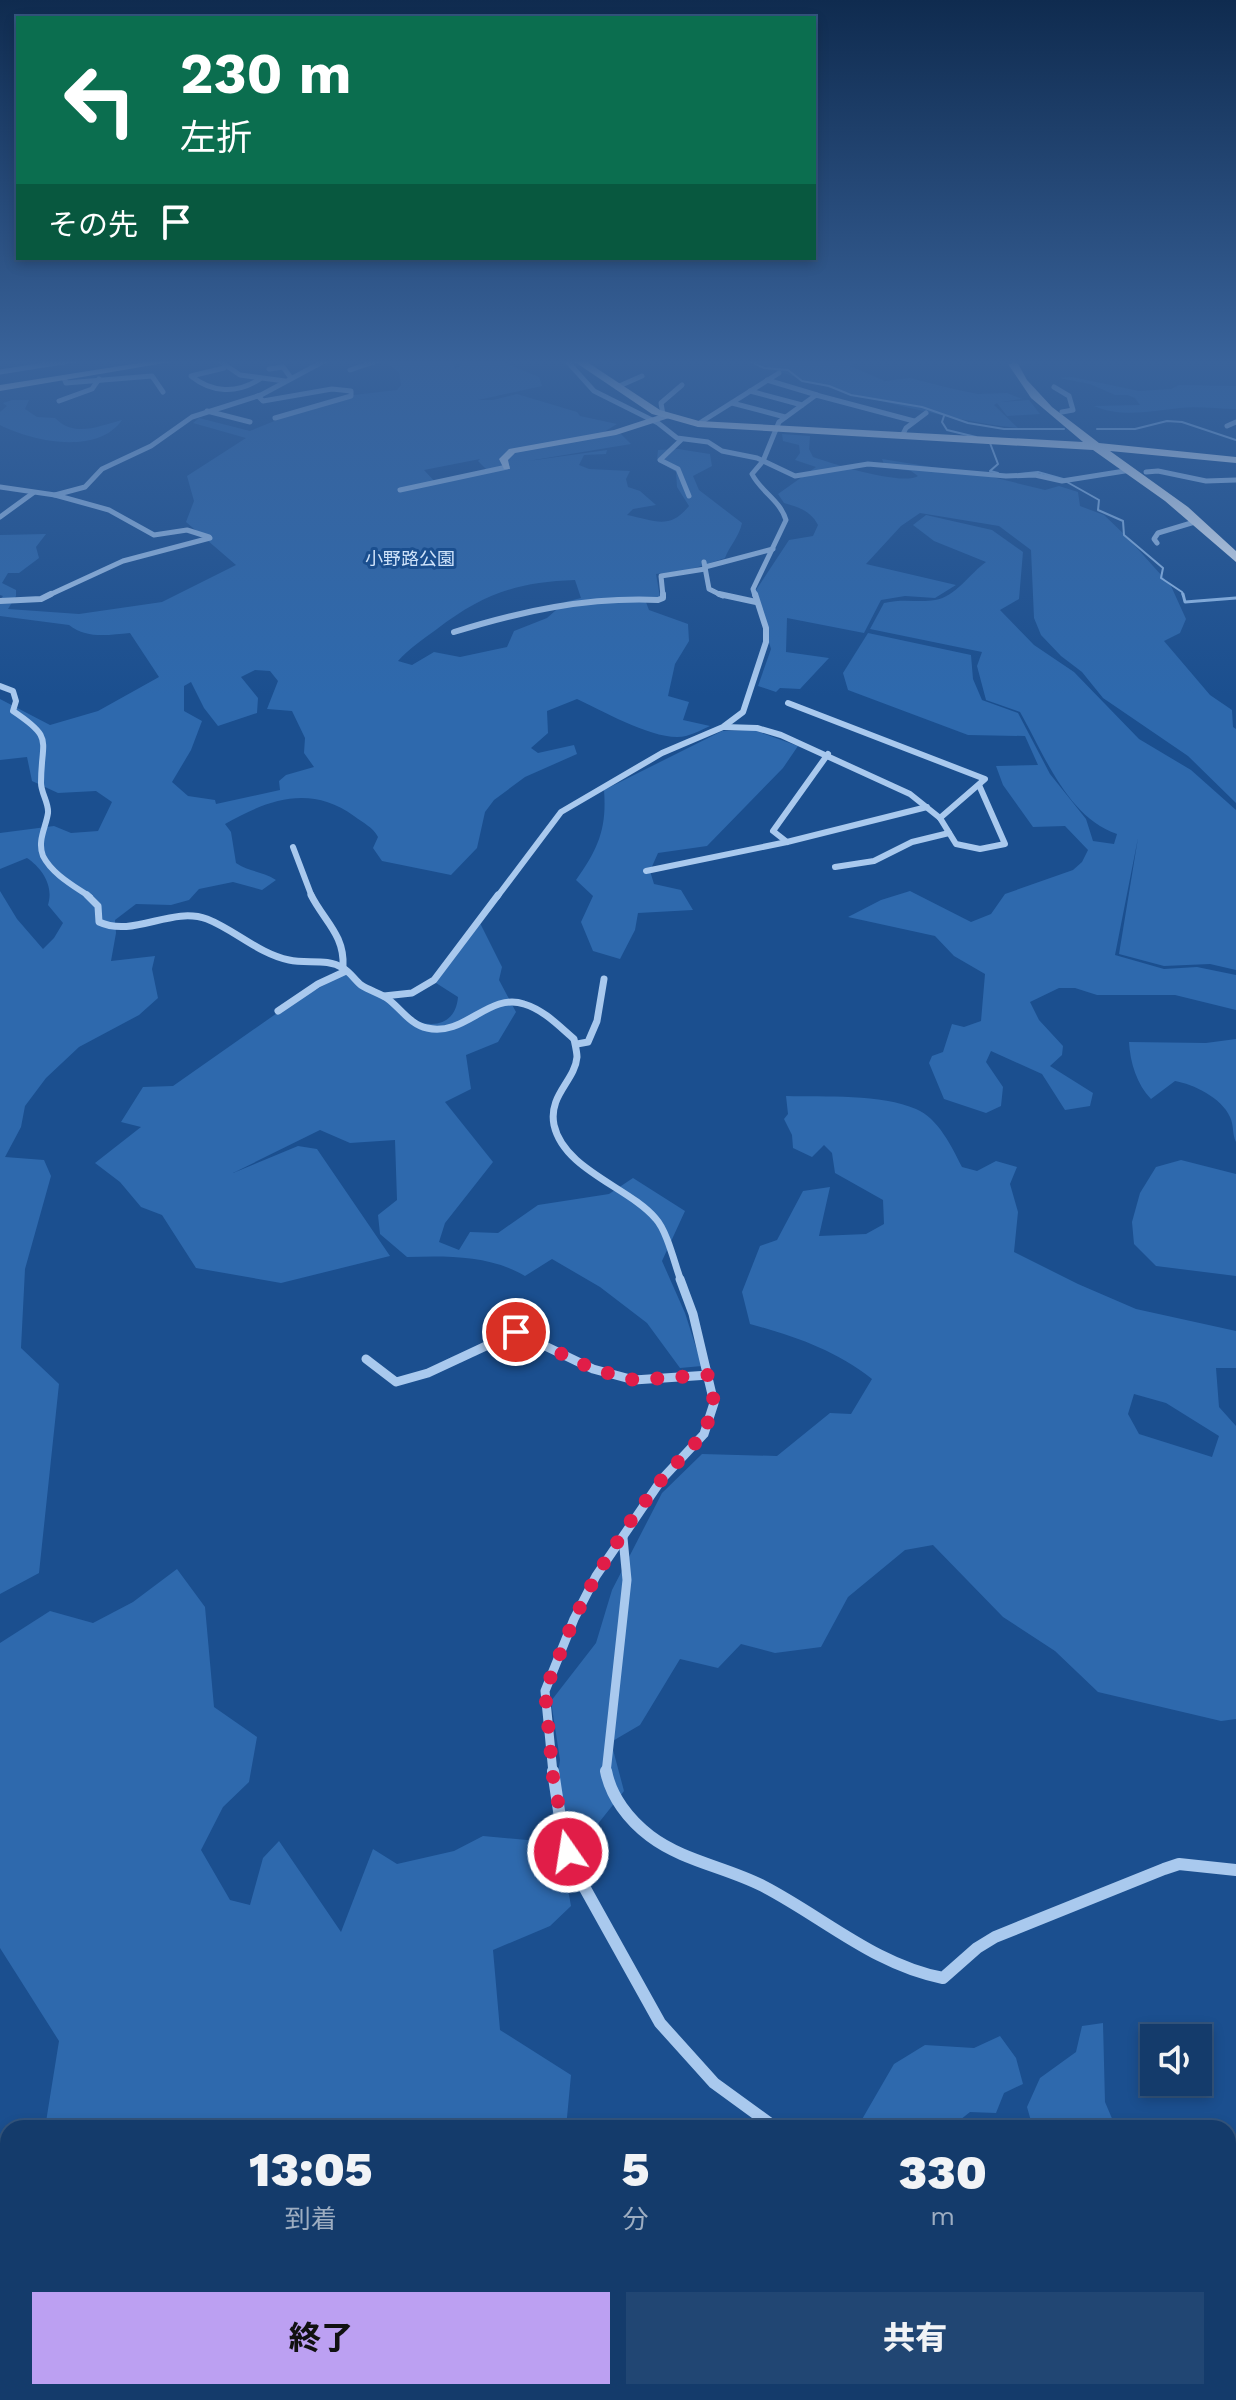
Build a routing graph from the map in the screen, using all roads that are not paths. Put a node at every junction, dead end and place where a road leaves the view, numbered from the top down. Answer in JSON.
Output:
{"nodes":[{"id":1,"x":99,"y":472,"type":"edge"},
{"id":2,"x":484,"y":472,"type":"edge"},
{"id":3,"x":679,"y":472,"type":"edge"},
{"id":4,"x":754,"y":472,"type":"edge"},
{"id":5,"x":783,"y":472,"type":"edge"},
{"id":6,"x":823,"y":472,"type":"edge"},
{"id":7,"x":960,"y":472,"type":"edge"},
{"id":8,"x":1118,"y":472,"type":"edge"},
{"id":9,"x":1134,"y":472,"type":"edge"},
{"id":10,"x":1146,"y":472,"type":"edge"},
{"id":11,"x":1163,"y":472,"type":"edge"},
{"id":12,"x":1236,"y":480,"type":"edge"},
{"id":13,"x":0,"y":487,"type":"edge"},
{"id":14,"x":400,"y":490,"type":"dead end"},
{"id":15,"x":34,"y":492,"type":"junction"},
{"id":16,"x":55,"y":495,"type":"junction"},
{"id":17,"x":689,"y":496,"type":"dead end"},
{"id":18,"x":0,"y":517,"type":"edge"},
{"id":19,"x":1198,"y":521,"type":"junction"},
{"id":20,"x":1157,"y":543,"type":"dead end"},
{"id":21,"x":1236,"y":544,"type":"edge"},
{"id":22,"x":773,"y":549,"type":"junction"},
{"id":23,"x":1236,"y":558,"type":"edge"},
{"id":24,"x":705,"y":566,"type":"junction"},
{"id":25,"x":0,"y":601,"type":"edge"},
{"id":26,"x":756,"y":602,"type":"junction"},
{"id":27,"x":454,"y":632,"type":"dead end"},
{"id":28,"x":0,"y":686,"type":"edge"},
{"id":29,"x":788,"y":703,"type":"dead end"},
{"id":30,"x":723,"y":727,"type":"junction"},
{"id":31,"x":828,"y":754,"type":"junction"},
{"id":32,"x":979,"y":785,"type":"junction"},
{"id":33,"x":927,"y":807,"type":"junction"},
{"id":34,"x":940,"y":818,"type":"junction"},
{"id":35,"x":949,"y":833,"type":"junction"},
{"id":36,"x":787,"y":842,"type":"junction"},
{"id":37,"x":293,"y":847,"type":"dead end"},
{"id":38,"x":835,"y":867,"type":"dead end"},
{"id":39,"x":646,"y":871,"type":"dead end"},
{"id":40,"x":344,"y":969,"type":"junction"},
{"id":41,"x":604,"y":979,"type":"dead end"},
{"id":42,"x":384,"y":996,"type":"junction"},
{"id":43,"x":278,"y":1011,"type":"dead end"},
{"id":44,"x":577,"y":1044,"type":"junction"},
{"id":45,"x":366,"y":1359,"type":"dead end"},
{"id":46,"x":709,"y":1375,"type":"junction"},
{"id":47,"x":623,"y":1537,"type":"junction"},
{"id":48,"x":1236,"y":1870,"type":"edge"},
{"id":49,"x":765,"y":2120,"type":"edge"}],
"edges":[{"from":1,"to":16,"type":"street"},
{"from":2,"to":14,"type":"street"},
{"from":3,"to":17,"type":"street"},
{"from":4,"to":22,"type":"street"},
{"from":5,"to":6,"type":"street"},
{"from":7,"to":8,"type":"street"},
{"from":9,"to":19,"type":"main road"},
{"from":10,"to":21,"type":"main road"},
{"from":11,"to":12,"type":"street"},
{"from":13,"to":15,"type":"street"},
{"from":15,"to":16,"type":"street"},
{"from":15,"to":18,"type":"street"},
{"from":16,"to":25,"type":"street"},
{"from":19,"to":20,"type":"street"},
{"from":19,"to":23,"type":"main road"},
{"from":22,"to":24,"type":"street"},
{"from":22,"to":26,"type":"street"},
{"from":24,"to":26,"type":"street"},
{"from":24,"to":27,"type":"street"},
{"from":26,"to":30,"type":"street"},
{"from":28,"to":40,"type":"street"},
{"from":29,"to":32,"type":"street"},
{"from":30,"to":31,"type":"street"},
{"from":30,"to":42,"type":"street"},
{"from":31,"to":33,"type":"street"},
{"from":31,"to":36,"type":"street"},
{"from":32,"to":34,"type":"street"},
{"from":32,"to":35,"type":"street"},
{"from":33,"to":34,"type":"street"},
{"from":33,"to":36,"type":"street"},
{"from":34,"to":35,"type":"street"},
{"from":35,"to":38,"type":"street"},
{"from":36,"to":39,"type":"street"},
{"from":37,"to":40,"type":"street"},
{"from":40,"to":42,"type":"street"},
{"from":40,"to":43,"type":"street"},
{"from":41,"to":44,"type":"street"},
{"from":42,"to":44,"type":"street"},
{"from":44,"to":46,"type":"street"},
{"from":45,"to":46,"type":"street"},
{"from":46,"to":47,"type":"street"},
{"from":47,"to":48,"type":"street"},
{"from":47,"to":49,"type":"street"}]}
